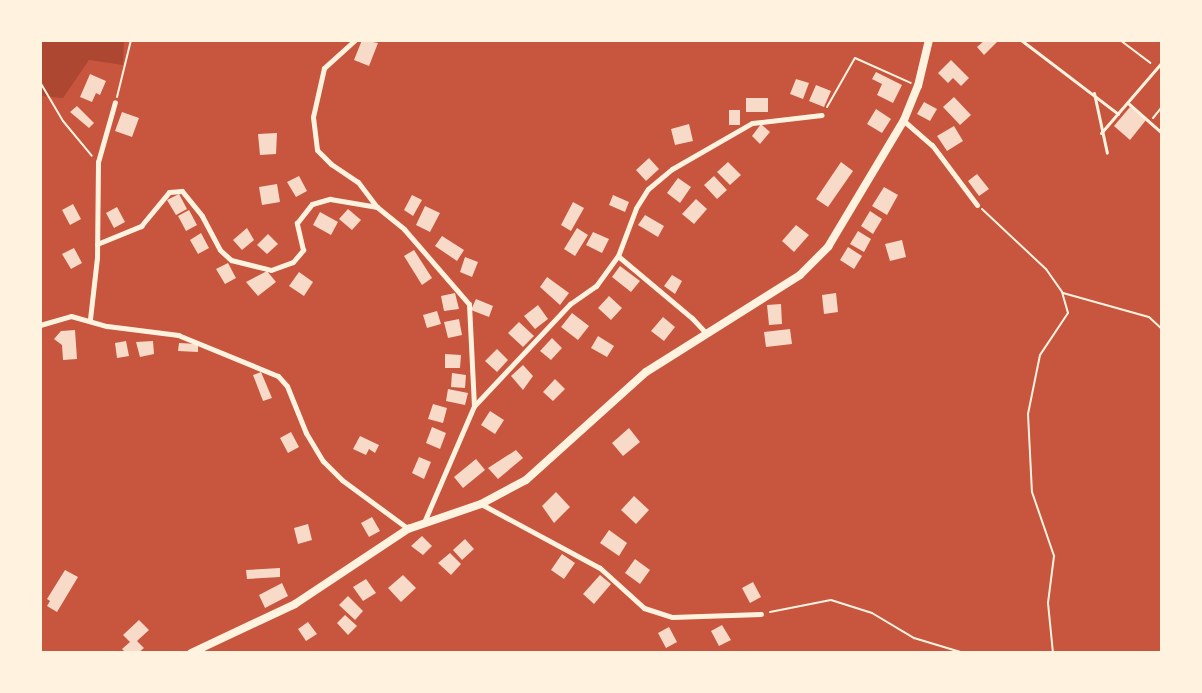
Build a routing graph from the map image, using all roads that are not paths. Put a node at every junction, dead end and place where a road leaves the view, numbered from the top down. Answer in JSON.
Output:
{"nodes":[{"id":1,"x":355,"y":40,"type":"edge"},
{"id":2,"x":929,"y":40,"type":"edge"},
{"id":3,"x":1021,"y":40,"type":"edge"},
{"id":4,"x":1162,"y":62,"type":"edge"},
{"id":5,"x":1094,"y":93,"type":"junction"},
{"id":6,"x":115,"y":102,"type":"road end"},
{"id":7,"x":1128,"y":103,"type":"junction"},
{"id":8,"x":1118,"y":114,"type":"junction"},
{"id":9,"x":822,"y":115,"type":"road end"},
{"id":10,"x":904,"y":120,"type":"junction"},
{"id":11,"x":1101,"y":133,"type":"junction"},
{"id":12,"x":1162,"y":133,"type":"edge"},
{"id":13,"x":1107,"y":153,"type":"dead end"},
{"id":14,"x":977,"y":205,"type":"road end"},
{"id":15,"x":377,"y":207,"type":"junction"},
{"id":16,"x":97,"y":244,"type":"junction"},
{"id":17,"x":618,"y":256,"type":"junction"},
{"id":18,"x":90,"y":319,"type":"junction"},
{"id":19,"x":40,"y":325,"type":"edge"},
{"id":20,"x":706,"y":333,"type":"junction"},
{"id":21,"x":474,"y":406,"type":"junction"},
{"id":22,"x":481,"y":504,"type":"junction"},
{"id":23,"x":423,"y":523,"type":"junction"},
{"id":24,"x":408,"y":529,"type":"junction"},
{"id":25,"x":761,"y":614,"type":"road end"},
{"id":26,"x":207,"y":650,"type":"edge"},
{"id":27,"x":191,"y":653,"type":"edge"}],
"edges":[{"from":1,"to":15,"type":"street"},
{"from":2,"to":10,"type":"main road"},
{"from":3,"to":5,"type":"lane"},
{"from":4,"to":7,"type":"lane"},
{"from":5,"to":8,"type":"lane"},
{"from":5,"to":11,"type":"lane"},
{"from":6,"to":16,"type":"street"},
{"from":7,"to":8,"type":"lane"},
{"from":7,"to":12,"type":"lane"},
{"from":8,"to":11,"type":"lane"},
{"from":9,"to":17,"type":"street"},
{"from":10,"to":14,"type":"street"},
{"from":10,"to":20,"type":"main road"},
{"from":11,"to":13,"type":"lane"},
{"from":15,"to":16,"type":"street"},
{"from":15,"to":21,"type":"street"},
{"from":16,"to":18,"type":"street"},
{"from":17,"to":20,"type":"street"},
{"from":17,"to":21,"type":"street"},
{"from":18,"to":19,"type":"street"},
{"from":18,"to":24,"type":"street"},
{"from":20,"to":22,"type":"main road"},
{"from":21,"to":23,"type":"street"},
{"from":22,"to":23,"type":"main road"},
{"from":22,"to":25,"type":"street"},
{"from":23,"to":24,"type":"main road"},
{"from":24,"to":26,"type":"main road"},
{"from":26,"to":27,"type":"main road"}]}
